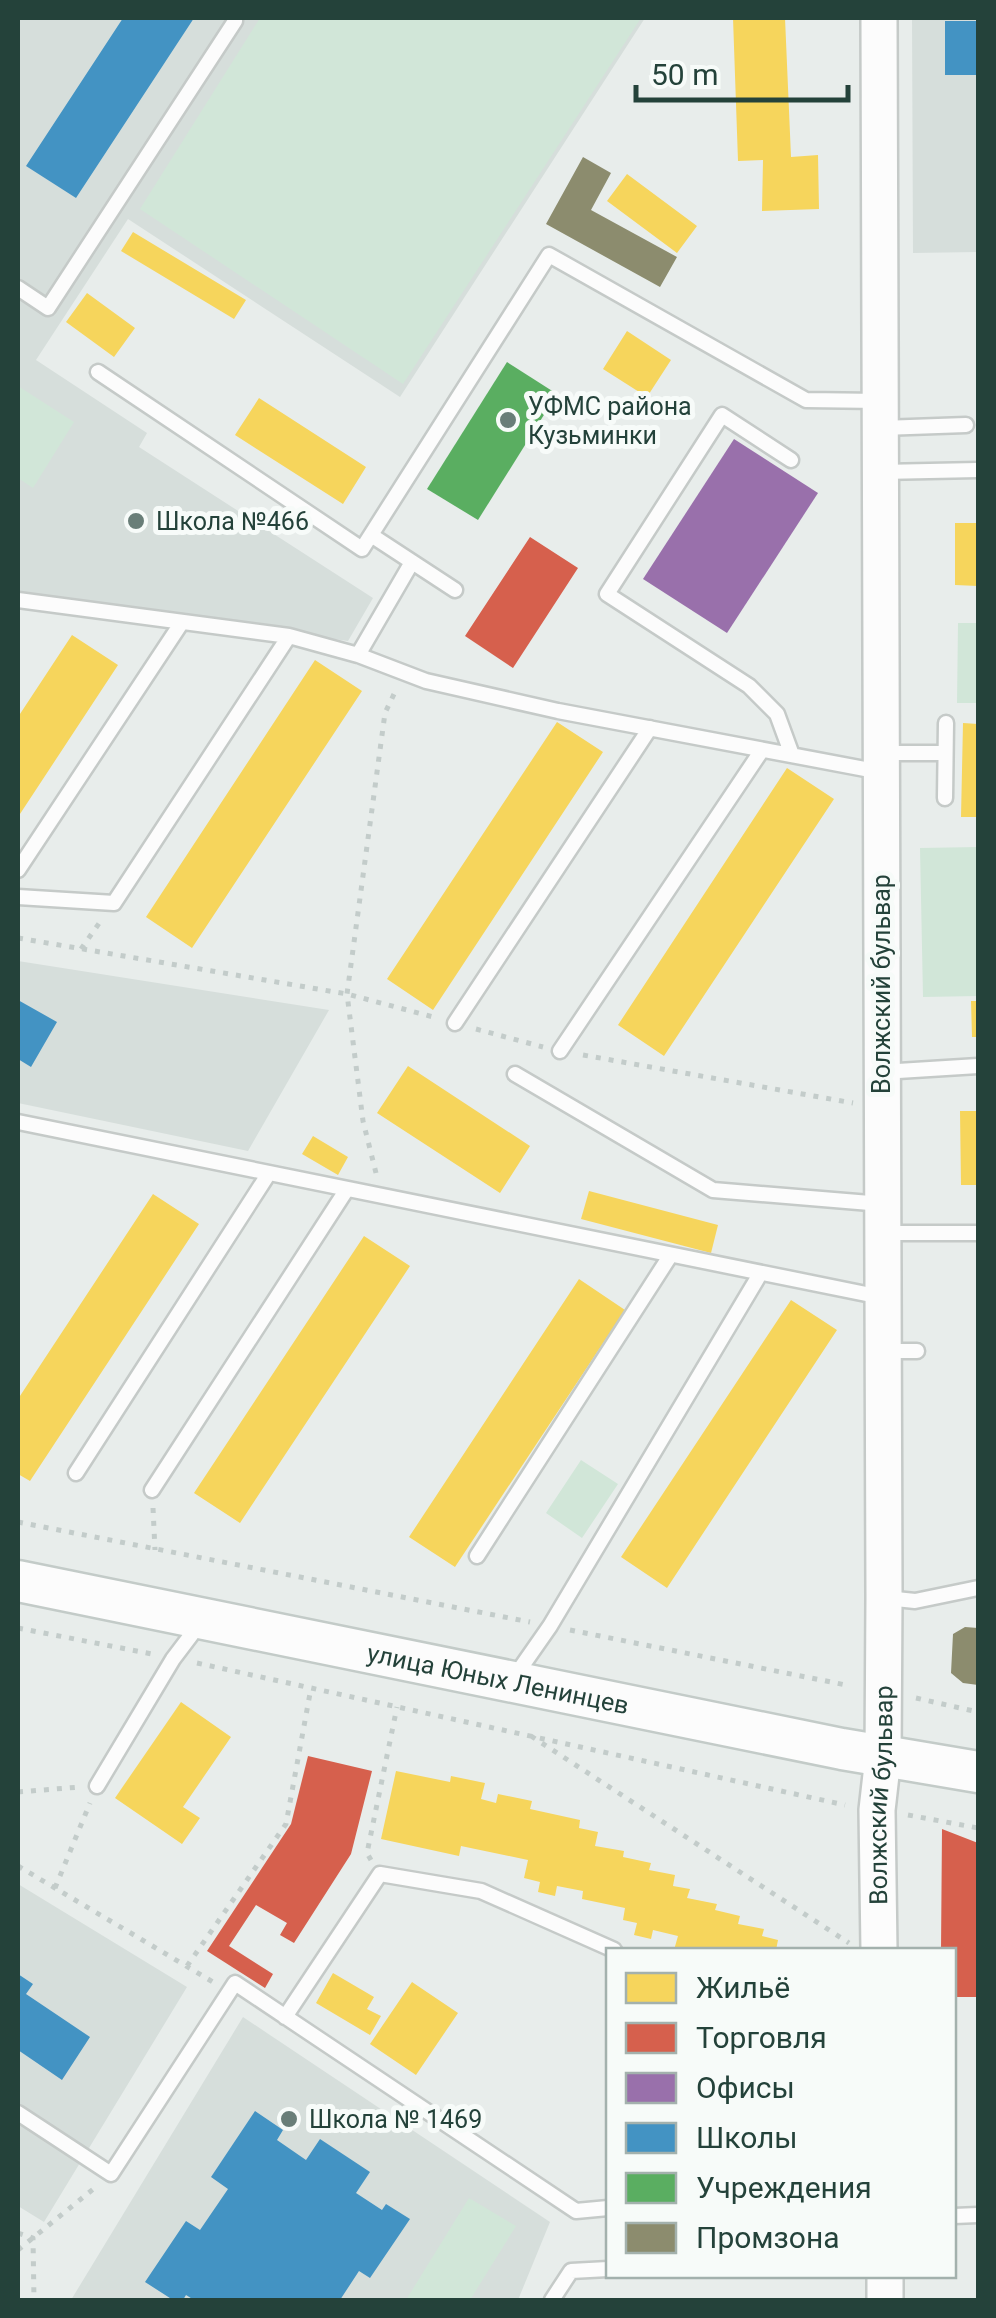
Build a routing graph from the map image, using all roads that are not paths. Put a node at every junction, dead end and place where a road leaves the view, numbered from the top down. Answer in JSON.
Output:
{"nodes":[{"id":1,"x":879,"y":18,"type":"edge"},
{"id":2,"x":235,"y":21,"type":"dead end"},
{"id":3,"x":18,"y":288,"type":"edge"},
{"id":4,"x":98,"y":372,"type":"dead end"},
{"id":5,"x":881,"y":414,"type":"junction"},
{"id":6,"x":966,"y":426,"type":"dead end"},
{"id":7,"x":791,"y":460,"type":"dead end"},
{"id":8,"x":978,"y":470,"type":"edge"},
{"id":9,"x":881,"y":472,"type":"junction"},
{"id":10,"x":371,"y":535,"type":"junction"},
{"id":11,"x":412,"y":562,"type":"junction"},
{"id":12,"x":454,"y":590,"type":"dead end"},
{"id":13,"x":18,"y":600,"type":"edge"},
{"id":14,"x":182,"y":622,"type":"junction"},
{"id":15,"x":290,"y":636,"type":"junction"},
{"id":16,"x":358,"y":655,"type":"junction"},
{"id":17,"x":946,"y":723,"type":"dead end"},
{"id":18,"x":650,"y":728,"type":"junction"},
{"id":19,"x":762,"y":750,"type":"junction"},
{"id":20,"x":946,"y":753,"type":"junction"},
{"id":21,"x":792,"y":756,"type":"junction"},
{"id":22,"x":882,"y":762,"type":"junction"},
{"id":23,"x":945,"y":798,"type":"dead end"},
{"id":24,"x":18,"y":870,"type":"edge"},
{"id":25,"x":18,"y":896,"type":"edge"},
{"id":26,"x":456,"y":1023,"type":"dead end"},
{"id":27,"x":560,"y":1051,"type":"dead end"},
{"id":28,"x":978,"y":1066,"type":"edge"},
{"id":29,"x":881,"y":1072,"type":"junction"},
{"id":30,"x":515,"y":1074,"type":"dead end"},
{"id":31,"x":18,"y":1122,"type":"edge"},
{"id":32,"x":269,"y":1173,"type":"junction"},
{"id":33,"x":347,"y":1189,"type":"junction"},
{"id":34,"x":882,"y":1219,"type":"junction"},
{"id":35,"x":978,"y":1233,"type":"edge"},
{"id":36,"x":670,"y":1256,"type":"junction"},
{"id":37,"x":760,"y":1274,"type":"junction"},
{"id":38,"x":882,"y":1297,"type":"junction"},
{"id":39,"x":76,"y":1473,"type":"dead end"},
{"id":40,"x":152,"y":1490,"type":"road end"},
{"id":41,"x":477,"y":1556,"type":"dead end"},
{"id":42,"x":18,"y":1581,"type":"edge"},
{"id":43,"x":978,"y":1588,"type":"edge"},
{"id":44,"x":884,"y":1598,"type":"junction"},
{"id":45,"x":203,"y":1618,"type":"junction"},
{"id":46,"x":512,"y":1681,"type":"junction"},
{"id":47,"x":883,"y":1756,"type":"junction"},
{"id":48,"x":978,"y":1772,"type":"edge"},
{"id":49,"x":97,"y":1786,"type":"road end"},
{"id":50,"x":609,"y":1948,"type":"edge"},
{"id":51,"x":879,"y":1948,"type":"edge"},
{"id":52,"x":285,"y":2017,"type":"junction"},
{"id":53,"x":18,"y":2113,"type":"edge"},
{"id":54,"x":606,"y":2208,"type":"edge"},
{"id":55,"x":606,"y":2269,"type":"edge"},
{"id":56,"x":552,"y":2300,"type":"edge"}],
"edges":[{"from":1,"to":5,"type":"street","name":"Волжский бульвар"},
{"from":2,"to":3,"type":"lane"},
{"from":4,"to":10,"type":"lane"},
{"from":5,"to":6,"type":"lane"},
{"from":5,"to":9,"type":"street","name":"Волжский бульвар"},
{"from":5,"to":10,"type":"lane"},
{"from":7,"to":21,"type":"lane"},
{"from":8,"to":9,"type":"lane"},
{"from":9,"to":22,"type":"street","name":"Волжский бульвар"},
{"from":10,"to":11,"type":"lane"},
{"from":11,"to":12,"type":"lane"},
{"from":11,"to":16,"type":"lane"},
{"from":13,"to":14,"type":"lane"},
{"from":14,"to":15,"type":"lane"},
{"from":14,"to":24,"type":"lane"},
{"from":15,"to":16,"type":"lane"},
{"from":15,"to":25,"type":"lane"},
{"from":16,"to":18,"type":"lane"},
{"from":17,"to":20,"type":"lane"},
{"from":18,"to":19,"type":"lane"},
{"from":18,"to":26,"type":"lane"},
{"from":19,"to":21,"type":"lane"},
{"from":19,"to":27,"type":"lane"},
{"from":20,"to":22,"type":"lane"},
{"from":20,"to":23,"type":"lane"},
{"from":21,"to":22,"type":"lane"},
{"from":22,"to":29,"type":"street","name":"Волжский бульвар"},
{"from":28,"to":29,"type":"lane"},
{"from":29,"to":34,"type":"street","name":"Волжский бульвар"},
{"from":30,"to":34,"type":"lane"},
{"from":31,"to":32,"type":"lane"},
{"from":32,"to":33,"type":"lane"},
{"from":32,"to":39,"type":"lane"},
{"from":33,"to":36,"type":"lane"},
{"from":33,"to":40,"type":"lane"},
{"from":34,"to":35,"type":"lane"},
{"from":34,"to":38,"type":"street","name":"Волжский бульвар"},
{"from":36,"to":37,"type":"lane"},
{"from":36,"to":41,"type":"lane"},
{"from":37,"to":38,"type":"lane"},
{"from":37,"to":46,"type":"lane"},
{"from":38,"to":44,"type":"street","name":"Волжский бульвар"},
{"from":42,"to":45,"type":"main road","name":"улица Юных Ленинцев"},
{"from":43,"to":44,"type":"lane"},
{"from":44,"to":47,"type":"street","name":"Волжский бульвар"},
{"from":45,"to":46,"type":"main road","name":"улица Юных Ленинцев"},
{"from":45,"to":49,"type":"lane"},
{"from":46,"to":47,"type":"main road","name":"улица Юных Ленинцев"},
{"from":47,"to":48,"type":"main road","name":"улица Юных Ленинцев"},
{"from":47,"to":51,"type":"street","name":"Волжский бульвар"},
{"from":50,"to":52,"type":"lane"},
{"from":52,"to":53,"type":"lane"},
{"from":52,"to":54,"type":"lane"},
{"from":55,"to":56,"type":"lane"}]}
